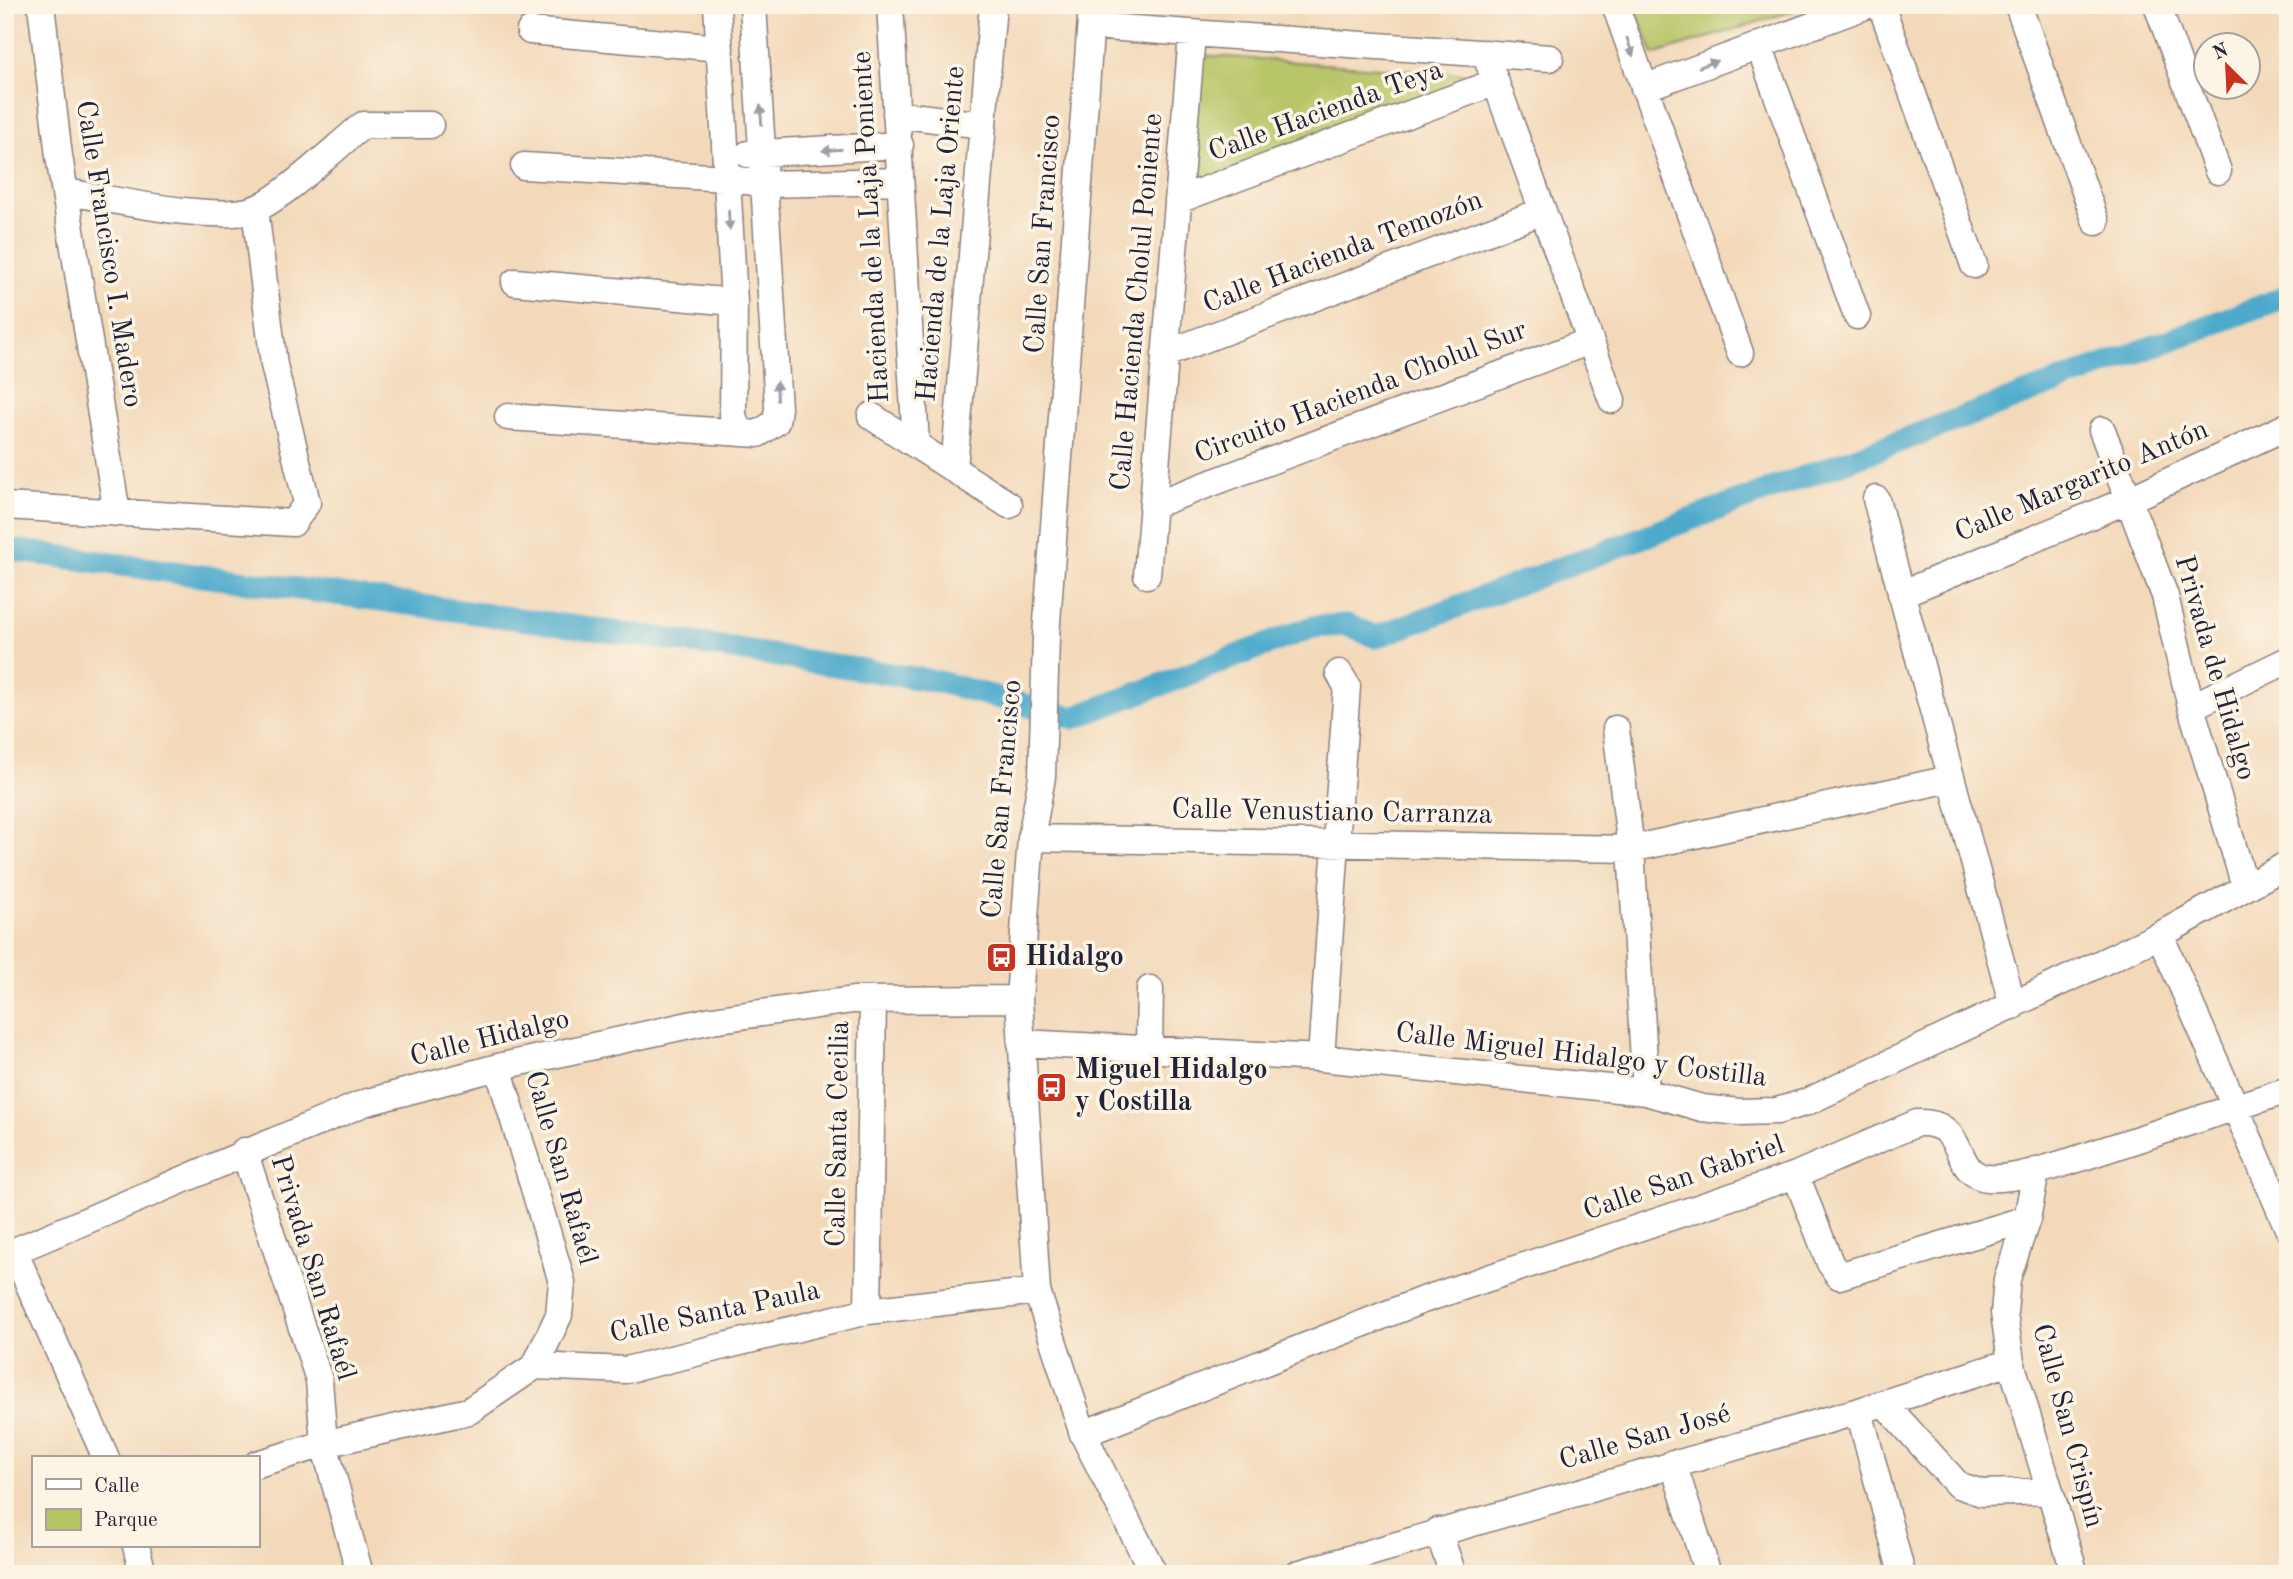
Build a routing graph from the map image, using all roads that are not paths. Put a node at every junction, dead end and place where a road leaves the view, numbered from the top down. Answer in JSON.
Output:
{"nodes":[{"id":1,"x":41,"y":5,"type":"edge"},
{"id":2,"x":717,"y":5,"type":"edge"},
{"id":3,"x":753,"y":5,"type":"edge"},
{"id":4,"x":890,"y":5,"type":"edge"},
{"id":5,"x":993,"y":5,"type":"edge"},
{"id":6,"x":1615,"y":5,"type":"edge"},
{"id":7,"x":1867,"y":5,"type":"edge"},
{"id":8,"x":1881,"y":5,"type":"edge"},
{"id":9,"x":2018,"y":5,"type":"edge"},
{"id":10,"x":2157,"y":5,"type":"edge"},
{"id":11,"x":1091,"y":16,"type":"edge"},
{"id":12,"x":530,"y":31,"type":"dead end"},
{"id":13,"x":1192,"y":35,"type":"junction"},
{"id":14,"x":1759,"y":45,"type":"junction"},
{"id":15,"x":720,"y":48,"type":"junction"},
{"id":16,"x":1485,"y":53,"type":"junction"},
{"id":17,"x":1550,"y":58,"type":"dead end"},
{"id":18,"x":1496,"y":82,"type":"junction"},
{"id":19,"x":1644,"y":88,"type":"junction"},
{"id":20,"x":896,"y":114,"type":"junction"},
{"id":21,"x":430,"y":125,"type":"dead end"},
{"id":22,"x":983,"y":125,"type":"junction"},
{"id":23,"x":900,"y":145,"type":"junction"},
{"id":24,"x":764,"y":154,"type":"junction"},
{"id":25,"x":524,"y":166,"type":"dead end"},
{"id":26,"x":726,"y":166,"type":"junction"},
{"id":27,"x":2218,"y":171,"type":"dead end"},
{"id":28,"x":900,"y":181,"type":"junction"},
{"id":29,"x":765,"y":184,"type":"junction"},
{"id":30,"x":66,"y":192,"type":"junction"},
{"id":31,"x":1178,"y":200,"type":"junction"},
{"id":32,"x":255,"y":209,"type":"junction"},
{"id":33,"x":1543,"y":211,"type":"junction"},
{"id":34,"x":2096,"y":222,"type":"dead end"},
{"id":35,"x":1974,"y":265,"type":"dead end"},
{"id":36,"x":515,"y":282,"type":"dead end"},
{"id":37,"x":734,"y":302,"type":"junction"},
{"id":38,"x":1857,"y":316,"type":"dead end"},
{"id":39,"x":1590,"y":341,"type":"junction"},
{"id":40,"x":1740,"y":353,"type":"dead end"},
{"id":41,"x":1165,"y":354,"type":"junction"},
{"id":42,"x":1612,"y":400,"type":"dead end"},
{"id":43,"x":871,"y":416,"type":"dead end"},
{"id":44,"x":508,"y":417,"type":"dead end"},
{"id":45,"x":2288,"y":426,"type":"edge"},
{"id":46,"x":2102,"y":430,"type":"dead end"},
{"id":47,"x":744,"y":432,"type":"junction"},
{"id":48,"x":916,"y":444,"type":"junction"},
{"id":49,"x":954,"y":468,"type":"junction"},
{"id":50,"x":1877,"y":499,"type":"dead end"},
{"id":51,"x":2126,"y":501,"type":"junction"},
{"id":52,"x":1009,"y":505,"type":"dead end"},
{"id":53,"x":1153,"y":505,"type":"junction"},
{"id":54,"x":5,"y":506,"type":"edge"},
{"id":55,"x":117,"y":513,"type":"junction"},
{"id":56,"x":1147,"y":575,"type":"dead end"},
{"id":57,"x":1901,"y":594,"type":"junction"},
{"id":58,"x":2288,"y":660,"type":"edge"},
{"id":59,"x":1339,"y":673,"type":"dead end"},
{"id":60,"x":2191,"y":707,"type":"junction"},
{"id":61,"x":1616,"y":729,"type":"dead end"},
{"id":62,"x":1950,"y":779,"type":"junction"},
{"id":63,"x":1031,"y":838,"type":"junction"},
{"id":64,"x":1335,"y":846,"type":"junction"},
{"id":65,"x":1631,"y":849,"type":"junction"},
{"id":66,"x":2288,"y":864,"type":"edge"},
{"id":67,"x":2245,"y":886,"type":"junction"},
{"id":68,"x":2160,"y":935,"type":"junction"},
{"id":69,"x":1150,"y":989,"type":"dead end"},
{"id":70,"x":1019,"y":999,"type":"junction"},
{"id":71,"x":873,"y":1000,"type":"junction"},
{"id":72,"x":2013,"y":1006,"type":"junction"},
{"id":73,"x":1021,"y":1043,"type":"junction"},
{"id":74,"x":1149,"y":1049,"type":"junction"},
{"id":75,"x":1321,"y":1058,"type":"junction"},
{"id":76,"x":498,"y":1067,"type":"junction"},
{"id":77,"x":2288,"y":1090,"type":"edge"},
{"id":78,"x":1646,"y":1092,"type":"junction"},
{"id":79,"x":2233,"y":1108,"type":"junction"},
{"id":80,"x":244,"y":1151,"type":"junction"},
{"id":81,"x":2036,"y":1171,"type":"junction"},
{"id":82,"x":1796,"y":1175,"type":"junction"},
{"id":83,"x":2027,"y":1219,"type":"junction"},
{"id":84,"x":2288,"y":1228,"type":"edge"},
{"id":85,"x":10,"y":1253,"type":"edge"},
{"id":86,"x":1037,"y":1291,"type":"junction"},
{"id":87,"x":868,"y":1311,"type":"junction"},
{"id":88,"x":2011,"y":1362,"type":"junction"},
{"id":89,"x":536,"y":1366,"type":"junction"},
{"id":90,"x":1871,"y":1407,"type":"junction"},
{"id":91,"x":1083,"y":1434,"type":"junction"},
{"id":92,"x":324,"y":1444,"type":"junction"},
{"id":93,"x":105,"y":1456,"type":"edge"},
{"id":94,"x":259,"y":1463,"type":"edge"},
{"id":95,"x":1673,"y":1463,"type":"junction"},
{"id":96,"x":2050,"y":1491,"type":"junction"},
{"id":97,"x":1438,"y":1531,"type":"junction"},
{"id":98,"x":136,"y":1548,"type":"edge"},
{"id":99,"x":143,"y":1574,"type":"edge"},
{"id":100,"x":360,"y":1574,"type":"edge"},
{"id":101,"x":1154,"y":1574,"type":"edge"},
{"id":102,"x":1297,"y":1574,"type":"edge"},
{"id":103,"x":1453,"y":1574,"type":"edge"},
{"id":104,"x":1709,"y":1574,"type":"edge"},
{"id":105,"x":1902,"y":1574,"type":"edge"},
{"id":106,"x":2075,"y":1574,"type":"edge"}],
"edges":[{"from":1,"to":30,"type":"street","name":"Calle Francisco I. Madero"},
{"from":2,"to":15,"type":"street"},
{"from":24,"to":3,"type":"street","one_way":true},
{"from":4,"to":20,"type":"street","name":"Hacienda de la Laja Poniente"},
{"from":5,"to":22,"type":"street","name":"Hacienda de la Laja Oriente"},
{"from":6,"to":19,"type":"street","one_way":true},
{"from":7,"to":14,"type":"street"},
{"from":8,"to":35,"type":"street"},
{"from":9,"to":34,"type":"street"},
{"from":10,"to":27,"type":"street"},
{"from":11,"to":13,"type":"street"},
{"from":11,"to":63,"type":"street","name":"Calle San Francisco"},
{"from":12,"to":15,"type":"street"},
{"from":13,"to":16,"type":"street"},
{"from":13,"to":31,"type":"street","name":"Calle Hacienda Cholul Poniente"},
{"from":19,"to":14,"type":"street","one_way":true},
{"from":14,"to":38,"type":"street"},
{"from":15,"to":26,"type":"street"},
{"from":16,"to":17,"type":"street"},
{"from":16,"to":18,"type":"street"},
{"from":18,"to":31,"type":"street","name":"Calle Hacienda Teya"},
{"from":18,"to":33,"type":"street"},
{"from":19,"to":40,"type":"street"},
{"from":20,"to":22,"type":"street"},
{"from":20,"to":23,"type":"street","name":"Hacienda de la Laja Poniente"},
{"from":21,"to":32,"type":"street"},
{"from":22,"to":49,"type":"street","name":"Hacienda de la Laja Oriente"},
{"from":23,"to":24,"type":"street","one_way":true},
{"from":23,"to":28,"type":"street","name":"Hacienda de la Laja Poniente"},
{"from":24,"to":26,"type":"street"},
{"from":24,"to":29,"type":"street"},
{"from":25,"to":26,"type":"street"},
{"from":26,"to":29,"type":"street"},
{"from":26,"to":37,"type":"street","one_way":true},
{"from":28,"to":29,"type":"street"},
{"from":28,"to":48,"type":"street","name":"Hacienda de la Laja Poniente"},
{"from":47,"to":29,"type":"street","one_way":true},
{"from":30,"to":32,"type":"street"},
{"from":30,"to":55,"type":"street","name":"Calle Francisco I. Madero"},
{"from":31,"to":41,"type":"street","name":"Calle Hacienda Cholul Poniente"},
{"from":32,"to":55,"type":"street"},
{"from":33,"to":39,"type":"street"},
{"from":33,"to":41,"type":"street","name":"Calle Hacienda Temozón"},
{"from":36,"to":37,"type":"street"},
{"from":37,"to":47,"type":"street"},
{"from":39,"to":42,"type":"street"},
{"from":39,"to":53,"type":"street","name":"Circuito Hacienda Cholul Sur"},
{"from":41,"to":53,"type":"street","name":"Calle Hacienda Cholul Poniente"},
{"from":43,"to":48,"type":"street"},
{"from":44,"to":47,"type":"street"},
{"from":45,"to":51,"type":"street","name":"Calle Margarito Antón"},
{"from":46,"to":51,"type":"street","name":"Privada de Hidalgo"},
{"from":48,"to":49,"type":"street"},
{"from":49,"to":52,"type":"street"},
{"from":50,"to":57,"type":"street"},
{"from":51,"to":57,"type":"street","name":"Calle Margarito Antón"},
{"from":51,"to":60,"type":"street","name":"Privada de Hidalgo"},
{"from":53,"to":56,"type":"street","name":"Calle Hacienda Cholul Poniente"},
{"from":54,"to":55,"type":"street"},
{"from":57,"to":62,"type":"street"},
{"from":58,"to":60,"type":"street"},
{"from":59,"to":64,"type":"street"},
{"from":60,"to":67,"type":"street","name":"Privada de Hidalgo"},
{"from":61,"to":65,"type":"street"},
{"from":62,"to":65,"type":"street","name":"Calle Venustiano Carranza"},
{"from":62,"to":72,"type":"street"},
{"from":63,"to":64,"type":"street","name":"Calle Venustiano Carranza"},
{"from":63,"to":70,"type":"street","name":"Calle San Francisco"},
{"from":64,"to":65,"type":"street","name":"Calle Venustiano Carranza"},
{"from":64,"to":75,"type":"street"},
{"from":65,"to":78,"type":"street"},
{"from":66,"to":67,"type":"street","name":"Calle Miguel Hidalgo y Costilla"},
{"from":67,"to":68,"type":"street","name":"Calle Miguel Hidalgo y Costilla"},
{"from":68,"to":72,"type":"street","name":"Calle Miguel Hidalgo y Costilla"},
{"from":68,"to":79,"type":"street"},
{"from":69,"to":74,"type":"street"},
{"from":70,"to":71,"type":"street","name":"Calle Hidalgo"},
{"from":70,"to":73,"type":"street","name":"Calle San Francisco"},
{"from":71,"to":76,"type":"street","name":"Calle Hidalgo"},
{"from":71,"to":87,"type":"street","name":"Calle Santa Cecilia"},
{"from":72,"to":78,"type":"street","name":"Calle Miguel Hidalgo y Costilla"},
{"from":73,"to":74,"type":"street","name":"Calle Miguel Hidalgo y Costilla"},
{"from":73,"to":86,"type":"street","name":"Calle San Francisco"},
{"from":74,"to":75,"type":"street","name":"Calle Miguel Hidalgo y Costilla"},
{"from":75,"to":78,"type":"street","name":"Calle Miguel Hidalgo y Costilla"},
{"from":76,"to":80,"type":"street","name":"Calle Hidalgo"},
{"from":76,"to":89,"type":"street","name":"Calle San Rafaél"},
{"from":77,"to":79,"type":"street","name":"Calle San Gabriel"},
{"from":79,"to":81,"type":"street","name":"Calle San Gabriel"},
{"from":79,"to":84,"type":"street"},
{"from":80,"to":85,"type":"street","name":"Calle Hidalgo"},
{"from":80,"to":92,"type":"street","name":"Privada San Rafaél"},
{"from":81,"to":82,"type":"street","name":"Calle San Gabriel"},
{"from":81,"to":83,"type":"street","name":"Calle San Crispín"},
{"from":82,"to":83,"type":"street"},
{"from":82,"to":91,"type":"street","name":"Calle San Gabriel"},
{"from":83,"to":88,"type":"street","name":"Calle San Crispín"},
{"from":85,"to":93,"type":"street"},
{"from":86,"to":87,"type":"street","name":"Calle Santa Paula"},
{"from":86,"to":91,"type":"street","name":"Calle San Francisco"},
{"from":87,"to":89,"type":"street","name":"Calle Santa Paula"},
{"from":88,"to":90,"type":"street","name":"Calle San José"},
{"from":88,"to":96,"type":"street","name":"Calle San Crispín"},
{"from":89,"to":92,"type":"street"},
{"from":90,"to":95,"type":"street","name":"Calle San José"},
{"from":90,"to":96,"type":"street"},
{"from":90,"to":105,"type":"street"},
{"from":91,"to":101,"type":"street","name":"Calle San Francisco"},
{"from":92,"to":94,"type":"street"},
{"from":92,"to":100,"type":"street"},
{"from":95,"to":97,"type":"street","name":"Calle San José"},
{"from":95,"to":104,"type":"street"},
{"from":96,"to":106,"type":"street","name":"Calle San Crispín"},
{"from":97,"to":102,"type":"street","name":"Calle San José"},
{"from":97,"to":103,"type":"street"},
{"from":98,"to":99,"type":"street"}]}
